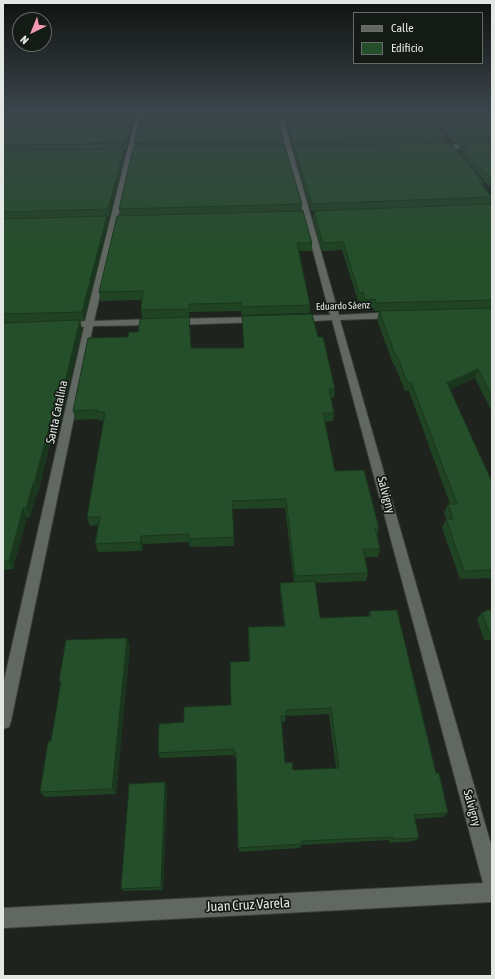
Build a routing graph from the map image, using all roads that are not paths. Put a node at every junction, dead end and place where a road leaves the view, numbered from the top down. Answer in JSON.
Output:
{"nodes":[{"id":1,"x":129,"y":157,"type":"edge"},
{"id":2,"x":291,"y":157,"type":"edge"},
{"id":3,"x":406,"y":315,"type":"edge"},
{"id":4,"x":336,"y":318,"type":"junction"},
{"id":5,"x":265,"y":319,"type":"edge"},
{"id":6,"x":289,"y":319,"type":"edge"},
{"id":7,"x":74,"y":324,"type":"edge"},
{"id":8,"x":89,"y":324,"type":"junction"},
{"id":9,"x":3,"y":720,"type":"edge"},
{"id":10,"x":492,"y":881,"type":"edge"},
{"id":11,"x":492,"y":892,"type":"edge"},
{"id":12,"x":3,"y":918,"type":"edge"}],
"edges":[{"from":1,"to":8,"type":"street","name":"Santa Catalina"},
{"from":2,"to":4,"type":"street","name":"Salvigny"},
{"from":3,"to":4,"type":"street","name":"Eduardo Sáenz"},
{"from":4,"to":6,"type":"street","name":"Eduardo Sáenz"},
{"from":4,"to":10,"type":"street","name":"Salvigny"},
{"from":5,"to":8,"type":"street"},
{"from":7,"to":8,"type":"street"},
{"from":8,"to":9,"type":"street","name":"Santa Catalina"},
{"from":11,"to":12,"type":"street","name":"Juan Cruz Varela"}]}
